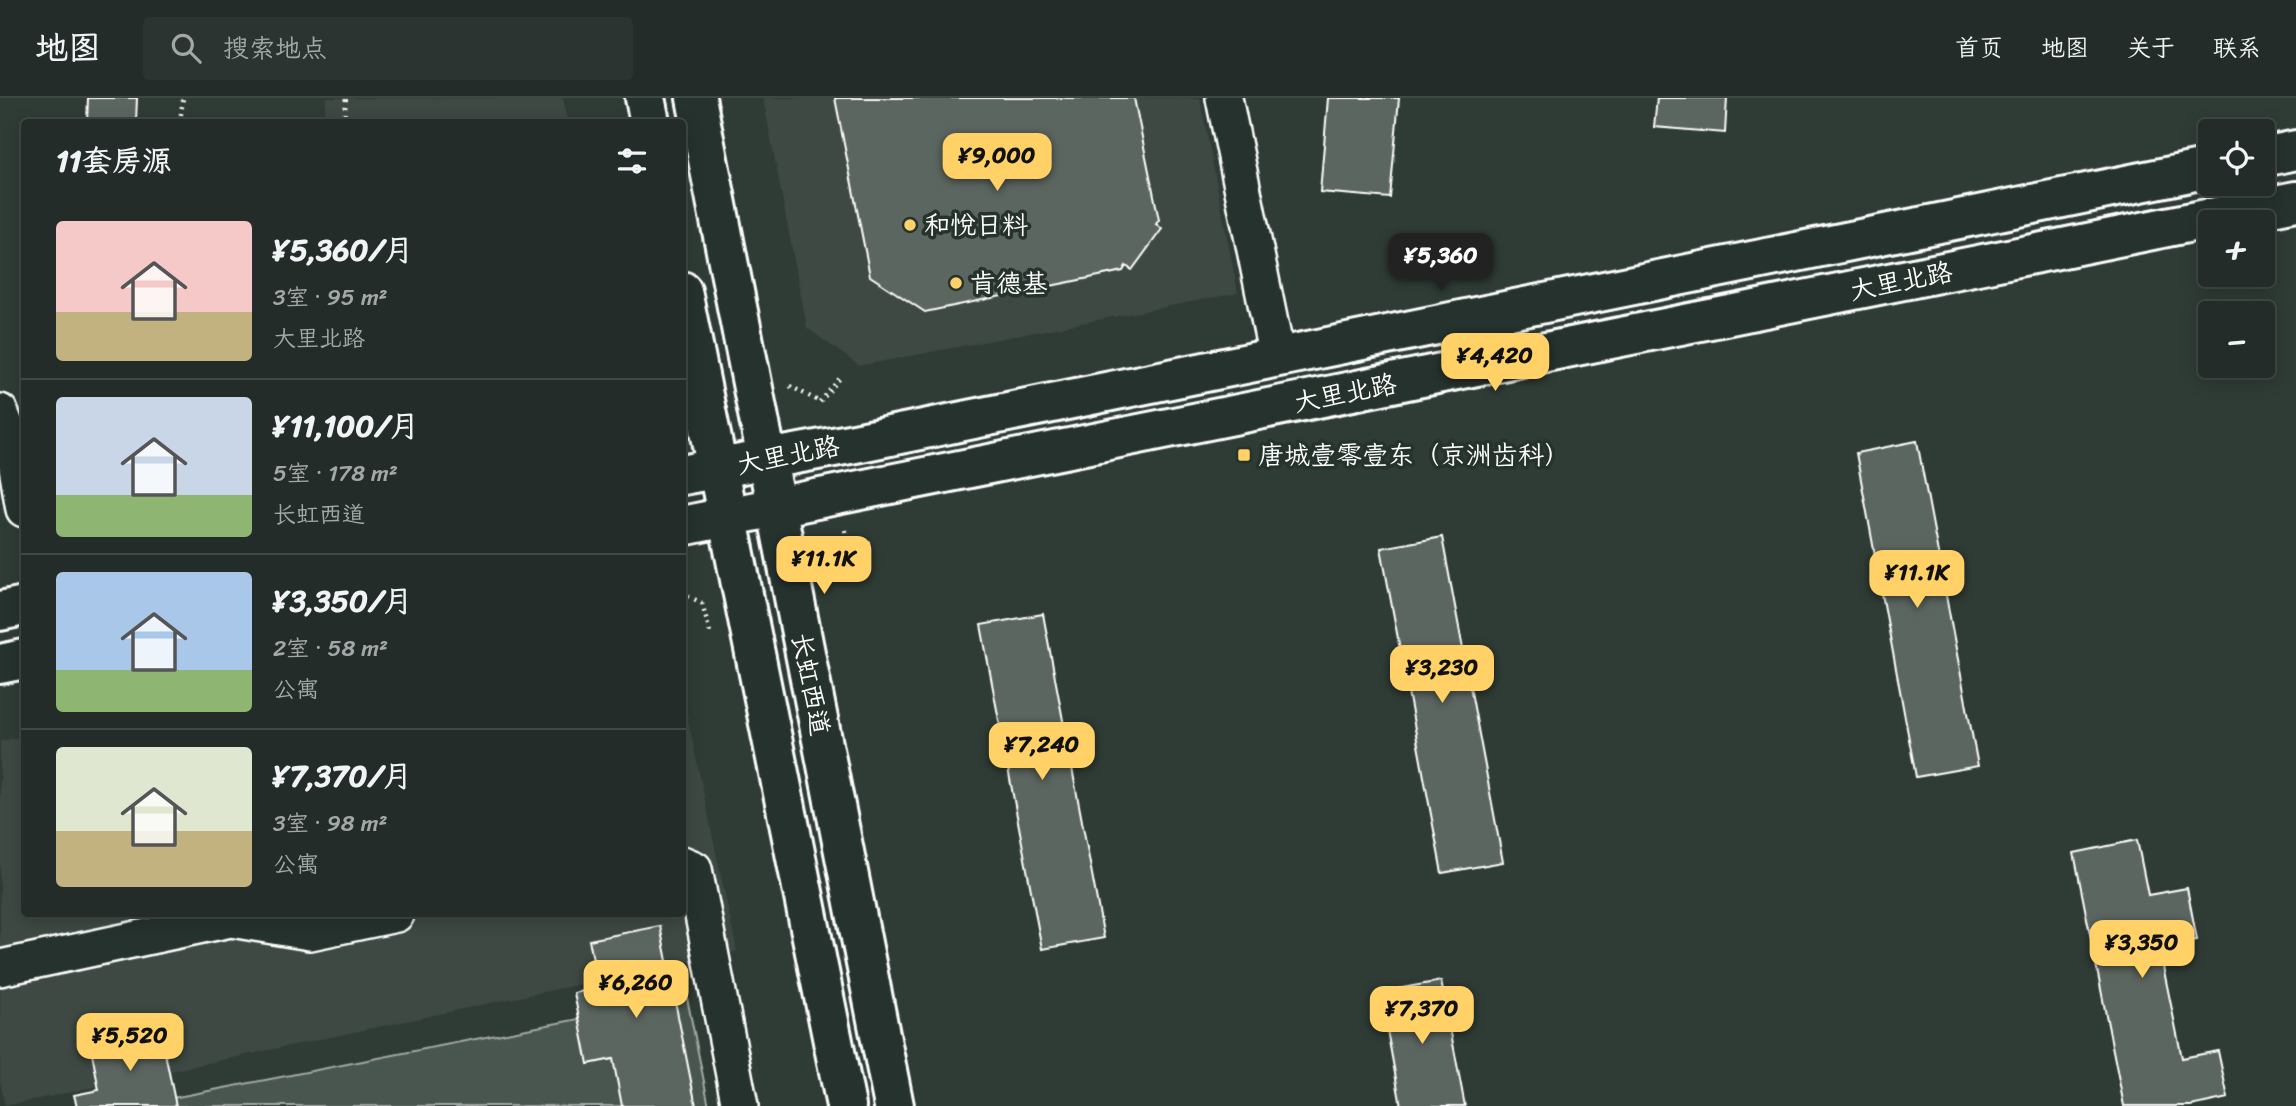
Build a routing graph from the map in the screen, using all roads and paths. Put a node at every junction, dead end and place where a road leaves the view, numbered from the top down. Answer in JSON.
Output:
{"nodes":[{"id":1,"x":183,"y":98,"type":"edge"},
{"id":2,"x":346,"y":98,"type":"edge"},
{"id":3,"x":645,"y":98,"type":"edge"},
{"id":4,"x":696,"y":98,"type":"edge"},
{"id":5,"x":1224,"y":98,"type":"edge"},
{"id":6,"x":180,"y":119,"type":"edge"},
{"id":7,"x":344,"y":119,"type":"edge"},
{"id":8,"x":649,"y":119,"type":"edge"},
{"id":9,"x":2296,"y":150,"type":"edge"},
{"id":10,"x":2275,"y":154,"type":"edge"},
{"id":11,"x":2198,"y":169,"type":"edge"},
{"id":12,"x":2296,"y":201,"type":"edge"},
{"id":13,"x":686,"y":331,"type":"edge"},
{"id":14,"x":1277,"y":356,"type":"junction"},
{"id":15,"x":840,"y":378,"type":"dead end"},
{"id":16,"x":820,"y":402,"type":"dead end"},
{"id":17,"x":0,"y":412,"type":"edge"},
{"id":18,"x":767,"y":460,"type":"junction"},
{"id":19,"x":700,"y":472,"type":"edge"},
{"id":20,"x":21,"y":491,"type":"edge"},
{"id":21,"x":776,"y":508,"type":"junction"},
{"id":22,"x":727,"y":517,"type":"junction"},
{"id":23,"x":686,"y":525,"type":"edge"},
{"id":24,"x":848,"y":543,"type":"dead end"},
{"id":25,"x":875,"y":543,"type":"dead end"},
{"id":26,"x":702,"y":603,"type":"dead end"},
{"id":27,"x":21,"y":607,"type":"edge"},
{"id":28,"x":0,"y":611,"type":"edge"},
{"id":29,"x":709,"y":632,"type":"dead end"},
{"id":30,"x":21,"y":660,"type":"edge"},
{"id":31,"x":0,"y":664,"type":"edge"},
{"id":32,"x":686,"y":866,"type":"edge"},
{"id":33,"x":382,"y":917,"type":"edge"},
{"id":34,"x":0,"y":968,"type":"edge"},
{"id":35,"x":740,"y":1106,"type":"edge"},
{"id":36,"x":846,"y":1106,"type":"edge"},
{"id":37,"x":894,"y":1106,"type":"edge"}],
"edges":[{"from":1,"to":6,"type":"path"},
{"from":2,"to":7,"type":"path"},
{"from":3,"to":8,"type":"main road"},
{"from":4,"to":18,"type":"main road","name":"长虹西道"},
{"from":5,"to":14,"type":"lane"},
{"from":9,"to":10,"type":"main road"},
{"from":11,"to":14,"type":"main road","name":"大里北路"},
{"from":12,"to":21,"type":"main road","name":"大里北路"},
{"from":13,"to":19,"type":"main road","name":"长虹西道"},
{"from":14,"to":18,"type":"main road","name":"大里北路"},
{"from":15,"to":16,"type":"path"},
{"from":17,"to":20,"type":"lane"},
{"from":18,"to":19,"type":"main road","name":"大里北路"},
{"from":18,"to":21,"type":"main road","name":"长虹西道"},
{"from":19,"to":22,"type":"main road","name":"长虹西道"},
{"from":21,"to":22,"type":"main road","name":"大里北路"},
{"from":21,"to":37,"type":"main road","name":"长虹西道"},
{"from":22,"to":23,"type":"main road","name":"大里北路"},
{"from":22,"to":36,"type":"main road","name":"长虹西道"},
{"from":24,"to":25,"type":"path"},
{"from":26,"to":29,"type":"path"},
{"from":27,"to":28,"type":"main road"},
{"from":30,"to":31,"type":"main road"},
{"from":32,"to":35,"type":"lane"},
{"from":33,"to":34,"type":"lane"}]}
